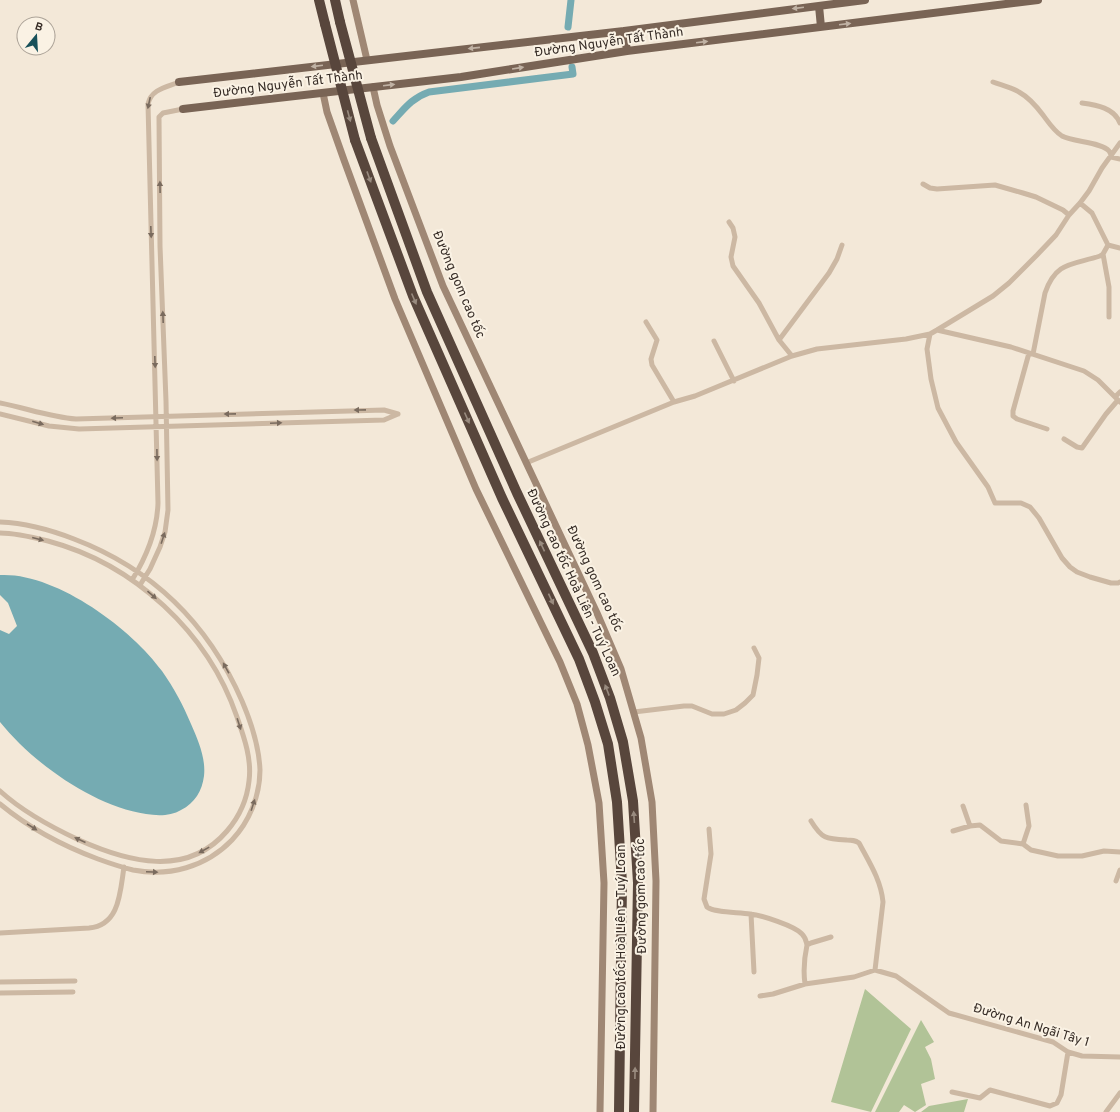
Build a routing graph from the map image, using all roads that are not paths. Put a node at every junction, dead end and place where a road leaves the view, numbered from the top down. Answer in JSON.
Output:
{"nodes":[{"id":1,"x":319,"y":0,"type":"edge"},
{"id":2,"x":335,"y":0,"type":"edge"},
{"id":3,"x":353,"y":0,"type":"edge"},
{"id":4,"x":864,"y":0,"type":"edge"},
{"id":5,"x":1038,"y":0,"type":"edge"},
{"id":6,"x":819,"y":6,"type":"junction"},
{"id":7,"x":821,"y":26,"type":"junction"},
{"id":8,"x":624,"y":31,"type":"junction"},
{"id":9,"x":627,"y":51,"type":"junction"},
{"id":10,"x":367,"y":60,"type":"junction"},
{"id":11,"x":179,"y":82,"type":"joint"},
{"id":12,"x":993,"y":82,"type":"dead end"},
{"id":13,"x":373,"y":87,"type":"junction"},
{"id":14,"x":323,"y":93,"type":"junction"},
{"id":15,"x":1082,"y":103,"type":"dead end"},
{"id":16,"x":183,"y":109,"type":"joint"},
{"id":17,"x":1120,"y":123,"type":"edge"},
{"id":18,"x":1120,"y":144,"type":"edge"},
{"id":19,"x":1111,"y":156,"type":"junction"},
{"id":20,"x":1120,"y":158,"type":"edge"},
{"id":21,"x":922,"y":184,"type":"dead end"},
{"id":22,"x":1080,"y":203,"type":"junction"},
{"id":23,"x":1069,"y":215,"type":"junction"},
{"id":24,"x":729,"y":222,"type":"dead end"},
{"id":25,"x":842,"y":245,"type":"dead end"},
{"id":26,"x":1108,"y":245,"type":"junction"},
{"id":27,"x":1120,"y":248,"type":"edge"},
{"id":28,"x":1104,"y":254,"type":"junction"},
{"id":29,"x":1109,"y":317,"type":"dead end"},
{"id":30,"x":646,"y":322,"type":"dead end"},
{"id":31,"x":937,"y":330,"type":"junction"},
{"id":32,"x":930,"y":334,"type":"junction"},
{"id":33,"x":779,"y":340,"type":"junction"},
{"id":34,"x":714,"y":341,"type":"dead end"},
{"id":35,"x":1031,"y":353,"type":"junction"},
{"id":36,"x":792,"y":356,"type":"junction"},
{"id":37,"x":734,"y":381,"type":"junction"},
{"id":38,"x":1120,"y":392,"type":"edge"},
{"id":39,"x":1118,"y":400,"type":"edge"},
{"id":40,"x":674,"y":402,"type":"junction"},
{"id":41,"x":0,"y":403,"type":"edge"},
{"id":42,"x":0,"y":414,"type":"edge"},
{"id":43,"x":156,"y":416,"type":"junction"},
{"id":44,"x":166,"y":416,"type":"junction"},
{"id":45,"x":157,"y":426,"type":"junction"},
{"id":46,"x":167,"y":426,"type":"junction"},
{"id":47,"x":1047,"y":429,"type":"dead end"},
{"id":48,"x":1064,"y":439,"type":"dead end"},
{"id":49,"x":526,"y":463,"type":"junction"},
{"id":50,"x":0,"y":522,"type":"edge"},
{"id":51,"x":0,"y":533,"type":"edge"},
{"id":52,"x":137,"y":571,"type":"junction"},
{"id":53,"x":146,"y":577,"type":"junction"},
{"id":54,"x":132,"y":580,"type":"junction"},
{"id":55,"x":1119,"y":583,"type":"edge"},
{"id":56,"x":140,"y":585,"type":"junction"},
{"id":57,"x":754,"y":648,"type":"dead end"},
{"id":58,"x":234,"y":683,"type":"junction"},
{"id":59,"x":225,"y":688,"type":"junction"},
{"id":60,"x":634,"y":712,"type":"junction"},
{"id":61,"x":0,"y":791,"type":"edge"},
{"id":62,"x":0,"y":804,"type":"edge"},
{"id":63,"x":1026,"y":805,"type":"dead end"},
{"id":64,"x":963,"y":806,"type":"dead end"},
{"id":65,"x":810,"y":821,"type":"dead end"},
{"id":66,"x":970,"y":826,"type":"junction"},
{"id":67,"x":709,"y":829,"type":"dead end"},
{"id":68,"x":953,"y":831,"type":"dead end"},
{"id":69,"x":219,"y":840,"type":"junction"},
{"id":70,"x":1023,"y":844,"type":"junction"},
{"id":71,"x":225,"y":847,"type":"junction"},
{"id":72,"x":1120,"y":852,"type":"edge"},
{"id":73,"x":124,"y":867,"type":"junction"},
{"id":74,"x":1120,"y":870,"type":"edge"},
{"id":75,"x":1116,"y":881,"type":"dead end"},
{"id":76,"x":751,"y":914,"type":"junction"},
{"id":77,"x":0,"y":933,"type":"edge"},
{"id":78,"x":831,"y":937,"type":"dead end"},
{"id":79,"x":807,"y":945,"type":"junction"},
{"id":80,"x":875,"y":970,"type":"junction"},
{"id":81,"x":754,"y":972,"type":"dead end"},
{"id":82,"x":76,"y":981,"type":"dead end"},
{"id":83,"x":0,"y":982,"type":"edge"},
{"id":84,"x":805,"y":984,"type":"junction"},
{"id":85,"x":73,"y":992,"type":"dead end"},
{"id":86,"x":0,"y":993,"type":"edge"},
{"id":87,"x":760,"y":996,"type":"dead end"},
{"id":88,"x":1068,"y":1052,"type":"junction"},
{"id":89,"x":1120,"y":1057,"type":"edge"},
{"id":90,"x":952,"y":1092,"type":"dead end"},
{"id":91,"x":1120,"y":1093,"type":"edge"},
{"id":92,"x":600,"y":1112,"type":"edge"},
{"id":93,"x":619,"y":1112,"type":"edge"},
{"id":94,"x":634,"y":1112,"type":"edge"},
{"id":95,"x":652,"y":1112,"type":"edge"},
{"id":96,"x":1106,"y":1112,"type":"edge"}],
"edges":[{"from":1,"to":93,"type":"highway","name":"Đường cao tốc Hoà Liên - Tuý Loan","one_way":true,"bridge":true},
{"from":94,"to":2,"type":"highway","name":"Đường cao tốc Hoà Liên - Tuý Loan","one_way":true,"bridge":true},
{"from":3,"to":10,"type":"main road"},
{"from":4,"to":6,"type":"main road","name":"Đường Nguyễn Tất Thành"},
{"from":7,"to":5,"type":"main road","name":"Đường Nguyễn Tất Thành","one_way":true},
{"from":6,"to":7,"type":"main road"},
{"from":6,"to":8,"type":"main road","name":"Đường Nguyễn Tất Thành","one_way":true},
{"from":9,"to":7,"type":"main road","name":"Đường Nguyễn Tất Thành","one_way":true},
{"from":8,"to":9,"type":"main road"},
{"from":8,"to":10,"type":"main road","name":"Đường Nguyễn Tất Thành","one_way":true},
{"from":13,"to":9,"type":"main road","name":"Đường Nguyễn Tất Thành","one_way":true},
{"from":10,"to":11,"type":"main road","name":"Đường Nguyễn Tất Thành","one_way":true},
{"from":11,"to":43,"type":"street","one_way":true},
{"from":12,"to":19,"type":"street"},
{"from":13,"to":14,"type":"main road","name":"Đường Nguyễn Tất Thành"},
{"from":13,"to":49,"type":"main road","name":"Đường gom cao tốc"},
{"from":14,"to":16,"type":"main road","name":"Đường Nguyễn Tất Thành"},
{"from":14,"to":92,"type":"main road"},
{"from":15,"to":17,"type":"street"},
{"from":44,"to":16,"type":"street","one_way":true},
{"from":18,"to":19,"type":"street"},
{"from":19,"to":20,"type":"street"},
{"from":19,"to":22,"type":"street"},
{"from":21,"to":23,"type":"street"},
{"from":22,"to":23,"type":"street"},
{"from":22,"to":26,"type":"street"},
{"from":23,"to":31,"type":"street"},
{"from":24,"to":33,"type":"street"},
{"from":25,"to":33,"type":"street"},
{"from":26,"to":27,"type":"street"},
{"from":26,"to":28,"type":"street"},
{"from":28,"to":29,"type":"street"},
{"from":28,"to":35,"type":"street"},
{"from":30,"to":40,"type":"street"},
{"from":31,"to":32,"type":"street"},
{"from":31,"to":35,"type":"street"},
{"from":32,"to":36,"type":"street"},
{"from":32,"to":55,"type":"street"},
{"from":33,"to":36,"type":"street"},
{"from":34,"to":37,"type":"street"},
{"from":35,"to":39,"type":"street"},
{"from":35,"to":47,"type":"street"},
{"from":36,"to":37,"type":"street"},
{"from":37,"to":40,"type":"street"},
{"from":38,"to":39,"type":"street"},
{"from":39,"to":48,"type":"street"},
{"from":40,"to":49,"type":"street"},
{"from":43,"to":41,"type":"street","one_way":true},
{"from":42,"to":45,"type":"street","one_way":true},
{"from":43,"to":44,"type":"street"},
{"from":43,"to":45,"type":"street"},
{"from":44,"to":46,"type":"street"},
{"from":46,"to":44,"type":"street","one_way":true},
{"from":45,"to":46,"type":"street"},
{"from":45,"to":52,"type":"street","one_way":true},
{"from":53,"to":46,"type":"street","one_way":true},
{"from":49,"to":60,"type":"main road","name":"Đường gom cao tốc"},
{"from":50,"to":52,"type":"street"},
{"from":51,"to":54,"type":"street","one_way":true},
{"from":52,"to":53,"type":"street"},
{"from":52,"to":54,"type":"street"},
{"from":53,"to":56,"type":"street"},
{"from":58,"to":53,"type":"street","one_way":true},
{"from":54,"to":56,"type":"street"},
{"from":56,"to":59,"type":"street","one_way":true},
{"from":57,"to":60,"type":"street"},
{"from":58,"to":59,"type":"street"},
{"from":71,"to":58,"type":"street","one_way":true},
{"from":59,"to":69,"type":"street","one_way":true},
{"from":60,"to":95,"type":"main road","name":"Đường gom cao tốc"},
{"from":69,"to":61,"type":"street","one_way":true},
{"from":62,"to":73,"type":"street","one_way":true},
{"from":63,"to":70,"type":"street"},
{"from":64,"to":66,"type":"street"},
{"from":65,"to":80,"type":"street"},
{"from":66,"to":68,"type":"street"},
{"from":66,"to":70,"type":"street"},
{"from":67,"to":76,"type":"street"},
{"from":69,"to":71,"type":"street"},
{"from":70,"to":72,"type":"street"},
{"from":73,"to":71,"type":"street","one_way":true},
{"from":73,"to":77,"type":"street"},
{"from":74,"to":75,"type":"street"},
{"from":76,"to":79,"type":"street"},
{"from":76,"to":81,"type":"street"},
{"from":78,"to":79,"type":"street"},
{"from":79,"to":84,"type":"street"},
{"from":80,"to":84,"type":"street"},
{"from":80,"to":88,"type":"street","name":"Đường An Ngãi Tây 1"},
{"from":82,"to":83,"type":"street"},
{"from":84,"to":87,"type":"street"},
{"from":85,"to":86,"type":"street"},
{"from":88,"to":89,"type":"street","name":"Đường An Ngãi Tây 1"},
{"from":88,"to":90,"type":"street"},
{"from":91,"to":96,"type":"street"}]}
